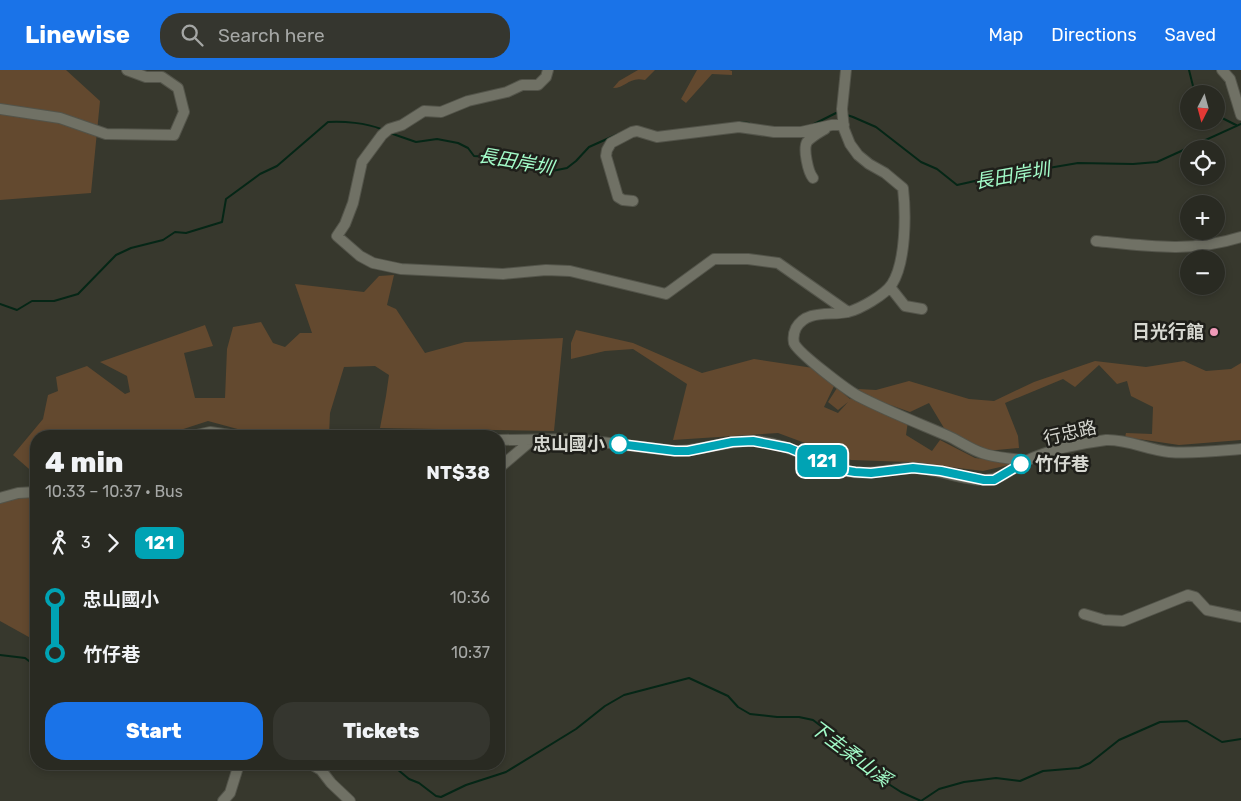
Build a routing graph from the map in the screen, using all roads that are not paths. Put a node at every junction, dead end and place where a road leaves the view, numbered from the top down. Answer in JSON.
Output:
{"nodes":[{"id":1,"x":127,"y":70,"type":"edge"},
{"id":2,"x":548,"y":70,"type":"edge"},
{"id":3,"x":846,"y":70,"type":"edge"},
{"id":4,"x":1222,"y":70,"type":"edge"},
{"id":5,"x":0,"y":109,"type":"edge"},
{"id":6,"x":1241,"y":115,"type":"edge"},
{"id":7,"x":843,"y":123,"type":"junction"},
{"id":8,"x":832,"y":125,"type":"junction"},
{"id":9,"x":813,"y":178,"type":"dead end"},
{"id":10,"x":634,"y":201,"type":"dead end"},
{"id":11,"x":1241,"y":237,"type":"edge"},
{"id":12,"x":1096,"y":241,"type":"dead end"},
{"id":13,"x":890,"y":287,"type":"junction"},
{"id":14,"x":922,"y":309,"type":"dead end"},
{"id":15,"x":848,"y":312,"type":"junction"},
{"id":16,"x":505,"y":440,"type":"edge"},
{"id":17,"x":532,"y":440,"type":"junction"},
{"id":18,"x":1241,"y":449,"type":"edge"},
{"id":19,"x":1026,"y":461,"type":"junction"},
{"id":20,"x":505,"y":463,"type":"edge"},
{"id":21,"x":30,"y":492,"type":"edge"},
{"id":22,"x":0,"y":498,"type":"edge"},
{"id":23,"x":1084,"y":614,"type":"dead end"},
{"id":24,"x":1241,"y":617,"type":"edge"},
{"id":25,"x":237,"y":770,"type":"edge"},
{"id":26,"x":321,"y":770,"type":"edge"},
{"id":27,"x":223,"y":801,"type":"edge"},
{"id":28,"x":350,"y":801,"type":"edge"}],
"edges":[{"from":1,"to":5,"type":"street"},
{"from":2,"to":15,"type":"street"},
{"from":3,"to":7,"type":"street"},
{"from":4,"to":6,"type":"street"},
{"from":7,"to":8,"type":"street"},
{"from":7,"to":13,"type":"street"},
{"from":8,"to":9,"type":"street"},
{"from":8,"to":10,"type":"street"},
{"from":11,"to":12,"type":"street"},
{"from":13,"to":14,"type":"street"},
{"from":13,"to":15,"type":"street"},
{"from":15,"to":19,"type":"street"},
{"from":16,"to":17,"type":"street","name":"行忠路"},
{"from":17,"to":19,"type":"street","name":"行忠路"},
{"from":17,"to":20,"type":"street"},
{"from":18,"to":19,"type":"street","name":"行忠路"},
{"from":21,"to":22,"type":"street"},
{"from":23,"to":24,"type":"street"},
{"from":25,"to":27,"type":"street"},
{"from":26,"to":28,"type":"street"}]}
